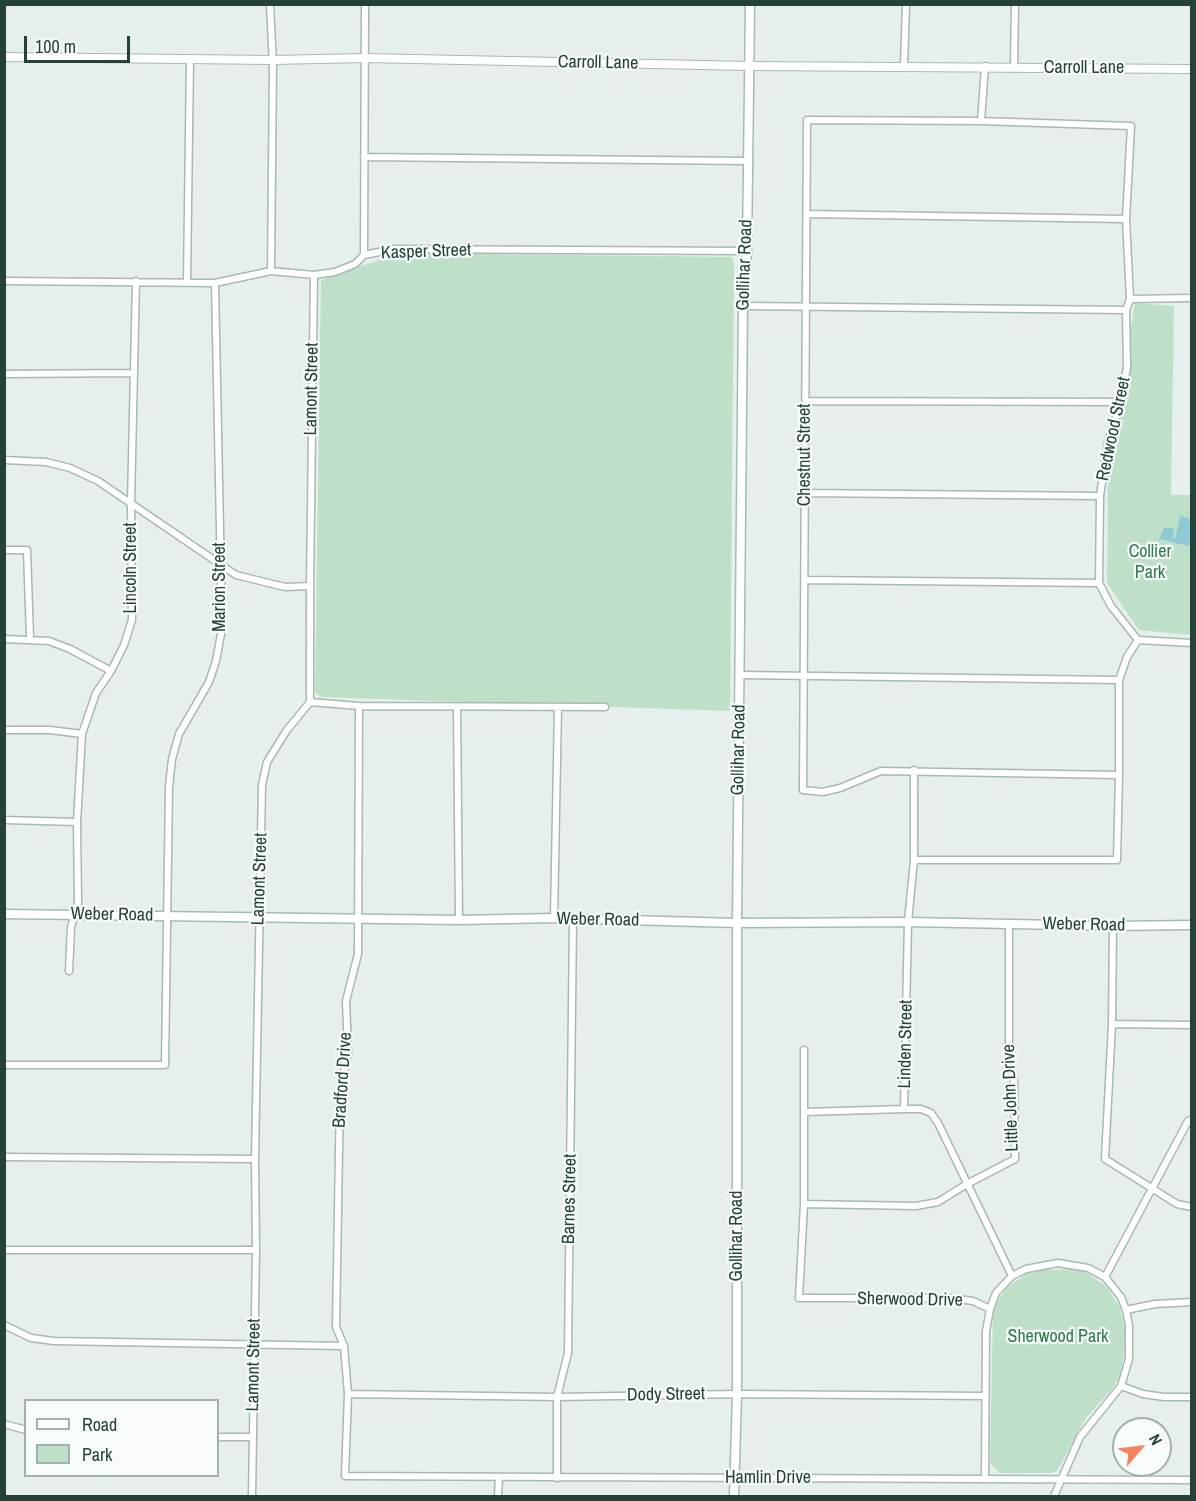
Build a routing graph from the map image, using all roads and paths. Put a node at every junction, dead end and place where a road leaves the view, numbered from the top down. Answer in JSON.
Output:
{"nodes":[{"id":1,"x":270,"y":4,"type":"edge"},
{"id":2,"x":365,"y":4,"type":"edge"},
{"id":3,"x":750,"y":4,"type":"edge"},
{"id":4,"x":906,"y":4,"type":"edge"},
{"id":5,"x":1015,"y":4,"type":"edge"},
{"id":6,"x":4,"y":57,"type":"edge"},
{"id":7,"x":365,"y":58,"type":"junction"},
{"id":8,"x":190,"y":59,"type":"junction"},
{"id":9,"x":273,"y":60,"type":"junction"},
{"id":10,"x":750,"y":66,"type":"junction"},
{"id":11,"x":904,"y":66,"type":"junction"},
{"id":12,"x":985,"y":66,"type":"junction"},
{"id":13,"x":1014,"y":67,"type":"junction"},
{"id":14,"x":1191,"y":69,"type":"edge"},
{"id":15,"x":981,"y":121,"type":"junction"},
{"id":16,"x":364,"y":157,"type":"junction"},
{"id":17,"x":747,"y":161,"type":"junction"},
{"id":18,"x":807,"y":214,"type":"junction"},
{"id":19,"x":1126,"y":219,"type":"junction"},
{"id":20,"x":747,"y":251,"type":"junction"},
{"id":21,"x":364,"y":255,"type":"junction"},
{"id":22,"x":271,"y":271,"type":"junction"},
{"id":23,"x":314,"y":275,"type":"junction"},
{"id":24,"x":4,"y":281,"type":"edge"},
{"id":25,"x":136,"y":281,"type":"junction"},
{"id":26,"x":187,"y":282,"type":"junction"},
{"id":27,"x":215,"y":283,"type":"junction"},
{"id":28,"x":1191,"y":298,"type":"edge"},
{"id":29,"x":1130,"y":299,"type":"junction"},
{"id":30,"x":743,"y":306,"type":"junction"},
{"id":31,"x":806,"y":307,"type":"junction"},
{"id":32,"x":1126,"y":310,"type":"junction"},
{"id":33,"x":133,"y":373,"type":"junction"},
{"id":34,"x":4,"y":374,"type":"edge"},
{"id":35,"x":806,"y":401,"type":"junction"},
{"id":36,"x":1121,"y":402,"type":"junction"},
{"id":37,"x":4,"y":460,"type":"edge"},
{"id":38,"x":805,"y":493,"type":"junction"},
{"id":39,"x":1100,"y":496,"type":"junction"},
{"id":40,"x":132,"y":503,"type":"junction"},
{"id":41,"x":4,"y":550,"type":"edge"},
{"id":42,"x":220,"y":562,"type":"junction"},
{"id":43,"x":806,"y":580,"type":"junction"},
{"id":44,"x":1099,"y":583,"type":"junction"},
{"id":45,"x":309,"y":586,"type":"junction"},
{"id":46,"x":30,"y":638,"type":"junction"},
{"id":47,"x":4,"y":639,"type":"edge"},
{"id":48,"x":1138,"y":640,"type":"junction"},
{"id":49,"x":1191,"y":643,"type":"edge"},
{"id":50,"x":111,"y":671,"type":"junction"},
{"id":51,"x":740,"y":675,"type":"junction"},
{"id":52,"x":804,"y":677,"type":"junction"},
{"id":53,"x":1119,"y":680,"type":"junction"},
{"id":54,"x":310,"y":702,"type":"junction"},
{"id":55,"x":359,"y":706,"type":"junction"},
{"id":56,"x":457,"y":707,"type":"junction"},
{"id":57,"x":558,"y":707,"type":"junction"},
{"id":58,"x":604,"y":707,"type":"dead end"},
{"id":59,"x":4,"y":730,"type":"edge"},
{"id":60,"x":82,"y":734,"type":"junction"},
{"id":61,"x":914,"y":770,"type":"junction"},
{"id":62,"x":1119,"y":775,"type":"junction"},
{"id":63,"x":4,"y":820,"type":"edge"},
{"id":64,"x":77,"y":822,"type":"junction"},
{"id":65,"x":915,"y":860,"type":"junction"},
{"id":66,"x":4,"y":914,"type":"edge"},
{"id":67,"x":75,"y":914,"type":"junction"},
{"id":68,"x":167,"y":917,"type":"junction"},
{"id":69,"x":259,"y":917,"type":"junction"},
{"id":70,"x":554,"y":918,"type":"junction"},
{"id":71,"x":357,"y":919,"type":"junction"},
{"id":72,"x":573,"y":919,"type":"junction"},
{"id":73,"x":459,"y":920,"type":"junction"},
{"id":74,"x":908,"y":922,"type":"junction"},
{"id":75,"x":737,"y":923,"type":"junction"},
{"id":76,"x":1009,"y":924,"type":"junction"},
{"id":77,"x":1191,"y":925,"type":"edge"},
{"id":78,"x":1113,"y":926,"type":"junction"},
{"id":79,"x":69,"y":971,"type":"dead end"},
{"id":80,"x":1112,"y":1024,"type":"junction"},
{"id":81,"x":1191,"y":1025,"type":"edge"},
{"id":82,"x":804,"y":1050,"type":"dead end"},
{"id":83,"x":4,"y":1065,"type":"edge"},
{"id":84,"x":904,"y":1109,"type":"junction"},
{"id":85,"x":805,"y":1112,"type":"junction"},
{"id":86,"x":1191,"y":1119,"type":"edge"},
{"id":87,"x":4,"y":1157,"type":"edge"},
{"id":88,"x":255,"y":1159,"type":"junction"},
{"id":89,"x":967,"y":1184,"type":"junction"},
{"id":90,"x":1152,"y":1188,"type":"junction"},
{"id":91,"x":804,"y":1204,"type":"junction"},
{"id":92,"x":1191,"y":1207,"type":"edge"},
{"id":93,"x":4,"y":1250,"type":"edge"},
{"id":94,"x":256,"y":1250,"type":"junction"},
{"id":95,"x":1012,"y":1276,"type":"junction"},
{"id":96,"x":1105,"y":1277,"type":"junction"},
{"id":97,"x":1191,"y":1302,"type":"edge"},
{"id":98,"x":990,"y":1309,"type":"junction"},
{"id":99,"x":1126,"y":1310,"type":"junction"},
{"id":100,"x":4,"y":1325,"type":"edge"},
{"id":101,"x":254,"y":1346,"type":"junction"},
{"id":102,"x":344,"y":1346,"type":"junction"},
{"id":103,"x":1121,"y":1386,"type":"junction"},
{"id":104,"x":348,"y":1394,"type":"junction"},
{"id":105,"x":737,"y":1394,"type":"junction"},
{"id":106,"x":985,"y":1396,"type":"junction"},
{"id":107,"x":557,"y":1397,"type":"junction"},
{"id":108,"x":1191,"y":1397,"type":"edge"},
{"id":109,"x":4,"y":1424,"type":"edge"},
{"id":110,"x":24,"y":1429,"type":"edge"},
{"id":111,"x":219,"y":1437,"type":"edge"},
{"id":112,"x":253,"y":1437,"type":"junction"},
{"id":113,"x":345,"y":1476,"type":"joint"},
{"id":114,"x":499,"y":1477,"type":"junction"},
{"id":115,"x":557,"y":1478,"type":"junction"},
{"id":116,"x":734,"y":1478,"type":"junction"},
{"id":117,"x":985,"y":1478,"type":"junction"},
{"id":118,"x":1060,"y":1480,"type":"junction"},
{"id":119,"x":1191,"y":1480,"type":"edge"},
{"id":120,"x":252,"y":1497,"type":"edge"},
{"id":121,"x":498,"y":1497,"type":"edge"},
{"id":122,"x":734,"y":1497,"type":"edge"},
{"id":123,"x":1054,"y":1497,"type":"edge"}],
"edges":[{"from":1,"to":9,"type":"street"},
{"from":2,"to":7,"type":"street"},
{"from":3,"to":10,"type":"main road","name":"Gollihar Road"},
{"from":4,"to":11,"type":"street"},
{"from":5,"to":13,"type":"street"},
{"from":6,"to":8,"type":"street","name":"Carroll Lane"},
{"from":7,"to":9,"type":"street","name":"Carroll Lane"},
{"from":7,"to":10,"type":"street","name":"Carroll Lane"},
{"from":7,"to":16,"type":"street"},
{"from":8,"to":9,"type":"street","name":"Carroll Lane"},
{"from":8,"to":26,"type":"street"},
{"from":9,"to":22,"type":"street"},
{"from":10,"to":11,"type":"street","name":"Carroll Lane"},
{"from":10,"to":17,"type":"main road","name":"Gollihar Road"},
{"from":11,"to":12,"type":"street","name":"Carroll Lane"},
{"from":12,"to":13,"type":"street","name":"Carroll Lane"},
{"from":12,"to":15,"type":"street"},
{"from":13,"to":14,"type":"street","name":"Carroll Lane"},
{"from":15,"to":18,"type":"street","name":"Chestnut Street"},
{"from":15,"to":19,"type":"street","name":"Redwood Street"},
{"from":16,"to":17,"type":"street"},
{"from":16,"to":21,"type":"street"},
{"from":17,"to":20,"type":"main road","name":"Gollihar Road"},
{"from":18,"to":19,"type":"street"},
{"from":18,"to":31,"type":"street","name":"Chestnut Street"},
{"from":19,"to":29,"type":"street","name":"Redwood Street"},
{"from":20,"to":21,"type":"street","name":"Kasper Street"},
{"from":20,"to":30,"type":"main road","name":"Gollihar Road"},
{"from":21,"to":23,"type":"street","name":"Kasper Street"},
{"from":22,"to":23,"type":"street","name":"Kasper Street"},
{"from":22,"to":27,"type":"street","name":"Kasper Street"},
{"from":23,"to":45,"type":"street","name":"Lamont Street"},
{"from":24,"to":25,"type":"street","name":"Kasper Street"},
{"from":25,"to":26,"type":"street","name":"Kasper Street"},
{"from":25,"to":33,"type":"street","name":"Lincoln Street"},
{"from":26,"to":27,"type":"street","name":"Kasper Street"},
{"from":27,"to":42,"type":"street","name":"Marion Street"},
{"from":28,"to":29,"type":"street"},
{"from":29,"to":32,"type":"street","name":"Redwood Street"},
{"from":30,"to":31,"type":"street"},
{"from":30,"to":51,"type":"main road","name":"Gollihar Road"},
{"from":31,"to":32,"type":"street"},
{"from":31,"to":35,"type":"street","name":"Chestnut Street"},
{"from":32,"to":36,"type":"street","name":"Redwood Street"},
{"from":33,"to":34,"type":"street"},
{"from":33,"to":40,"type":"street","name":"Lincoln Street"},
{"from":35,"to":36,"type":"street"},
{"from":35,"to":38,"type":"street","name":"Chestnut Street"},
{"from":36,"to":39,"type":"street","name":"Redwood Street"},
{"from":37,"to":40,"type":"street"},
{"from":38,"to":39,"type":"street"},
{"from":38,"to":43,"type":"street","name":"Chestnut Street"},
{"from":39,"to":44,"type":"street","name":"Redwood Street"},
{"from":40,"to":42,"type":"street"},
{"from":40,"to":50,"type":"street","name":"Lincoln Street"},
{"from":41,"to":46,"type":"street"},
{"from":42,"to":45,"type":"street"},
{"from":42,"to":68,"type":"street","name":"Marion Street"},
{"from":43,"to":44,"type":"street"},
{"from":43,"to":52,"type":"street","name":"Chestnut Street"},
{"from":44,"to":48,"type":"street","name":"Redwood Street"},
{"from":45,"to":54,"type":"street","name":"Lamont Street"},
{"from":46,"to":47,"type":"street"},
{"from":46,"to":50,"type":"street"},
{"from":48,"to":49,"type":"street"},
{"from":48,"to":53,"type":"street"},
{"from":50,"to":60,"type":"street","name":"Lincoln Street"},
{"from":51,"to":52,"type":"street"},
{"from":51,"to":75,"type":"main road","name":"Gollihar Road"},
{"from":52,"to":53,"type":"street"},
{"from":52,"to":61,"type":"street","name":"Chestnut Street"},
{"from":53,"to":62,"type":"street"},
{"from":54,"to":55,"type":"street"},
{"from":54,"to":69,"type":"street","name":"Lamont Street"},
{"from":55,"to":56,"type":"street"},
{"from":55,"to":71,"type":"street","name":"Bradford Drive"},
{"from":56,"to":57,"type":"street"},
{"from":56,"to":73,"type":"street"},
{"from":57,"to":58,"type":"street"},
{"from":57,"to":70,"type":"street"},
{"from":59,"to":60,"type":"street"},
{"from":60,"to":64,"type":"street","name":"Lincoln Street"},
{"from":61,"to":62,"type":"street"},
{"from":61,"to":65,"type":"street","name":"Linden Street"},
{"from":62,"to":65,"type":"street"},
{"from":63,"to":64,"type":"street"},
{"from":64,"to":67,"type":"street","name":"Lincoln Street"},
{"from":65,"to":74,"type":"street","name":"Linden Street"},
{"from":66,"to":67,"type":"main road","name":"Weber Road"},
{"from":67,"to":68,"type":"main road","name":"Weber Road"},
{"from":67,"to":79,"type":"street","name":"Lincoln Street"},
{"from":68,"to":69,"type":"main road","name":"Weber Road"},
{"from":68,"to":83,"type":"street","name":"Marion Street"},
{"from":69,"to":71,"type":"main road","name":"Weber Road"},
{"from":69,"to":88,"type":"street","name":"Lamont Street"},
{"from":70,"to":72,"type":"main road","name":"Weber Road"},
{"from":70,"to":73,"type":"main road","name":"Weber Road"},
{"from":71,"to":73,"type":"main road","name":"Weber Road"},
{"from":71,"to":102,"type":"street","name":"Bradford Drive"},
{"from":72,"to":75,"type":"main road","name":"Weber Road"},
{"from":72,"to":107,"type":"street","name":"Barnes Street"},
{"from":74,"to":75,"type":"main road","name":"Weber Road"},
{"from":74,"to":76,"type":"main road","name":"Weber Road"},
{"from":74,"to":84,"type":"street","name":"Linden Street"},
{"from":75,"to":105,"type":"main road","name":"Gollihar Road"},
{"from":76,"to":78,"type":"main road","name":"Weber Road"},
{"from":76,"to":89,"type":"street","name":"Little John Drive"},
{"from":77,"to":78,"type":"main road","name":"Weber Road"},
{"from":78,"to":80,"type":"street"},
{"from":80,"to":81,"type":"street"},
{"from":80,"to":90,"type":"street"},
{"from":82,"to":85,"type":"street"},
{"from":84,"to":85,"type":"street"},
{"from":84,"to":89,"type":"street","name":"Linden Street"},
{"from":85,"to":91,"type":"street"},
{"from":86,"to":90,"type":"street"},
{"from":87,"to":88,"type":"street"},
{"from":88,"to":94,"type":"street","name":"Lamont Street"},
{"from":89,"to":91,"type":"street","name":"Little John Drive"},
{"from":89,"to":95,"type":"street","name":"Linden Street"},
{"from":90,"to":92,"type":"street"},
{"from":90,"to":96,"type":"street"},
{"from":91,"to":98,"type":"street","name":"Sherwood Drive"},
{"from":93,"to":94,"type":"street"},
{"from":94,"to":101,"type":"street","name":"Lamont Street"},
{"from":95,"to":96,"type":"street"},
{"from":95,"to":98,"type":"street"},
{"from":96,"to":99,"type":"street"},
{"from":97,"to":99,"type":"street"},
{"from":98,"to":106,"type":"street"},
{"from":99,"to":103,"type":"street"},
{"from":100,"to":101,"type":"street"},
{"from":101,"to":102,"type":"street"},
{"from":101,"to":112,"type":"street","name":"Lamont Street"},
{"from":102,"to":104,"type":"street","name":"Bradford Drive"},
{"from":103,"to":108,"type":"street"},
{"from":103,"to":118,"type":"street"},
{"from":104,"to":107,"type":"street","name":"Dody Street"},
{"from":104,"to":113,"type":"street","name":"Bradford Drive"},
{"from":105,"to":106,"type":"street","name":"Dody Street"},
{"from":105,"to":107,"type":"street","name":"Dody Street"},
{"from":105,"to":116,"type":"main road","name":"Gollihar Road"},
{"from":106,"to":117,"type":"street"},
{"from":107,"to":115,"type":"street","name":"Barnes Street"},
{"from":109,"to":110,"type":"street"},
{"from":111,"to":112,"type":"street"},
{"from":112,"to":120,"type":"street","name":"Lamont Street"},
{"from":113,"to":114,"type":"street","name":"Hamlin Drive"},
{"from":114,"to":115,"type":"street","name":"Hamlin Drive"},
{"from":114,"to":121,"type":"street"},
{"from":115,"to":116,"type":"street","name":"Hamlin Drive"},
{"from":116,"to":117,"type":"street","name":"Hamlin Drive"},
{"from":116,"to":122,"type":"main road","name":"Gollihar Road"},
{"from":117,"to":118,"type":"street","name":"Hamlin Drive"},
{"from":118,"to":119,"type":"street","name":"Hamlin Drive"},
{"from":118,"to":123,"type":"street"}]}
